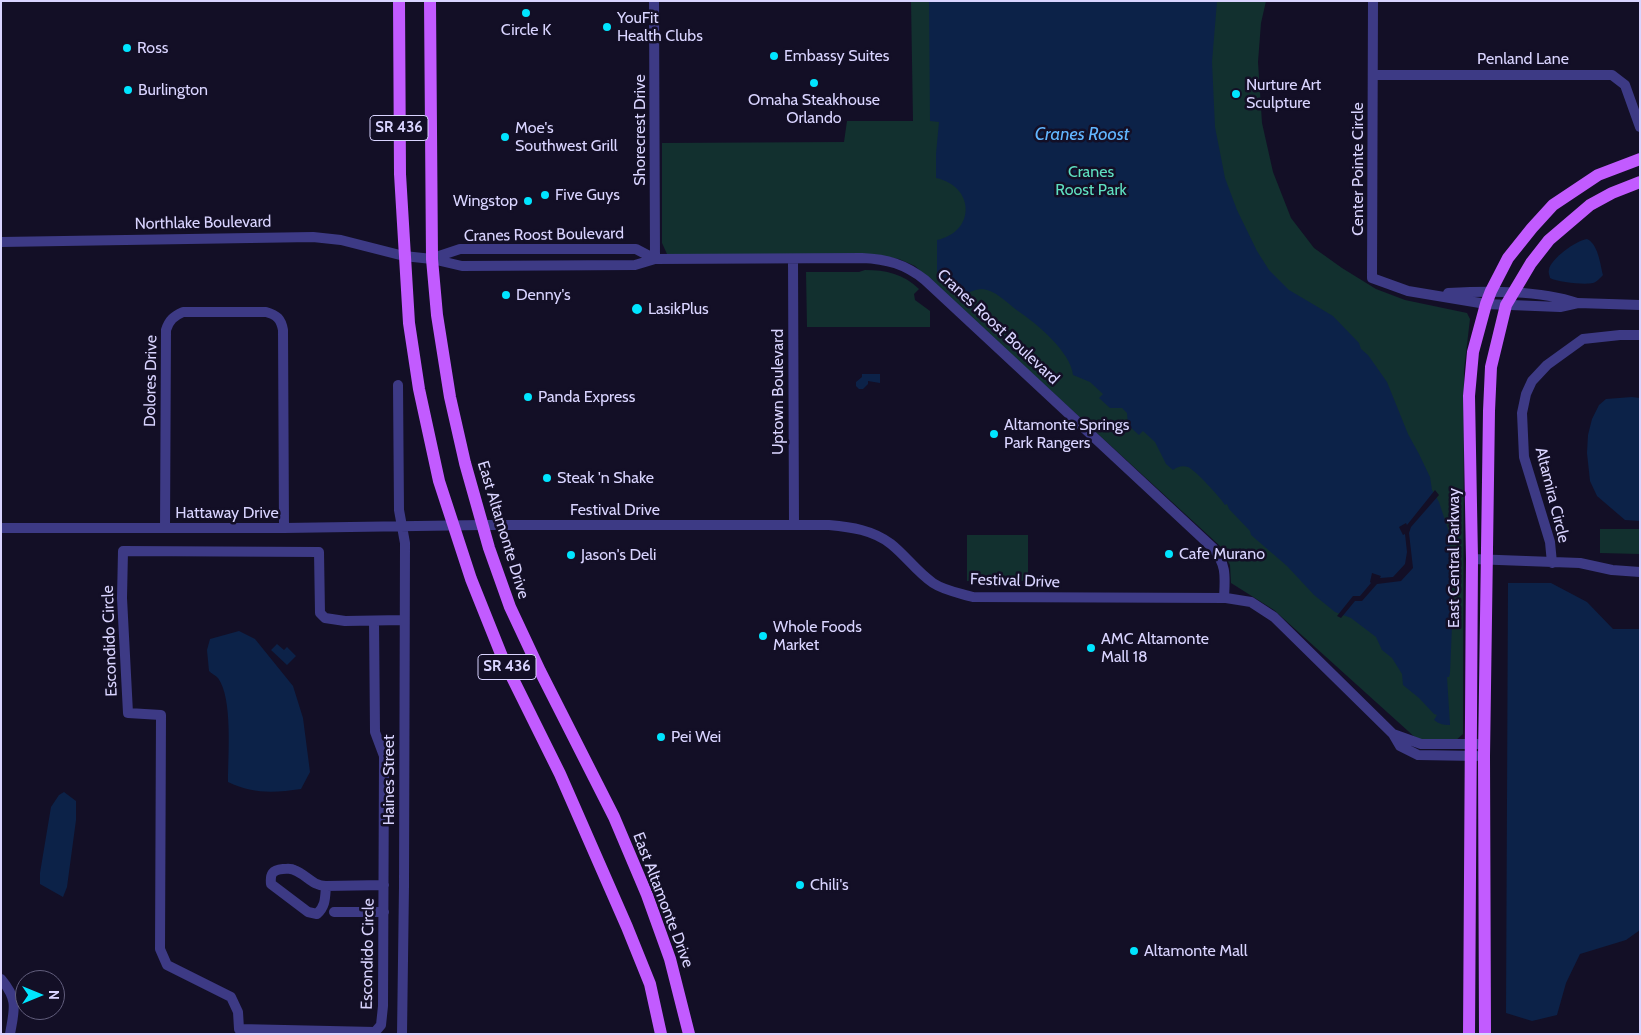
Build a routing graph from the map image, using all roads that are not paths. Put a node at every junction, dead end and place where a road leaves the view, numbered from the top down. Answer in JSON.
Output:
{"nodes":[{"id":1,"x":399,"y":1,"type":"edge"},
{"id":2,"x":430,"y":1,"type":"edge"},
{"id":3,"x":654,"y":1,"type":"edge"},
{"id":4,"x":1373,"y":1,"type":"edge"},
{"id":5,"x":1373,"y":75,"type":"junction"},
{"id":6,"x":1640,"y":127,"type":"edge"},
{"id":7,"x":1640,"y":159,"type":"edge"},
{"id":8,"x":1640,"y":182,"type":"edge"},
{"id":9,"x":1,"y":242,"type":"edge"},
{"id":10,"x":404,"y":256,"type":"junction"},
{"id":11,"x":432,"y":259,"type":"junction"},
{"id":12,"x":655,"y":259,"type":"junction"},
{"id":13,"x":793,"y":260,"type":"junction"},
{"id":14,"x":1491,"y":291,"type":"junction"},
{"id":15,"x":1429,"y":293,"type":"junction"},
{"id":16,"x":1513,"y":293,"type":"junction"},
{"id":17,"x":1578,"y":303,"type":"junction"},
{"id":18,"x":1486,"y":304,"type":"junction"},
{"id":19,"x":1506,"y":305,"type":"junction"},
{"id":20,"x":1640,"y":305,"type":"edge"},
{"id":21,"x":1640,"y":335,"type":"edge"},
{"id":22,"x":398,"y":385,"type":"dead end"},
{"id":23,"x":483,"y":525,"type":"junction"},
{"id":24,"x":794,"y":525,"type":"junction"},
{"id":25,"x":453,"y":526,"type":"junction"},
{"id":26,"x":402,"y":527,"type":"junction"},
{"id":27,"x":1,"y":528,"type":"edge"},
{"id":28,"x":165,"y":528,"type":"junction"},
{"id":29,"x":284,"y":528,"type":"junction"},
{"id":30,"x":1472,"y":560,"type":"junction"},
{"id":31,"x":1487,"y":561,"type":"junction"},
{"id":32,"x":1552,"y":563,"type":"junction"},
{"id":33,"x":1640,"y":572,"type":"edge"},
{"id":34,"x":1224,"y":598,"type":"junction"},
{"id":35,"x":404,"y":620,"type":"junction"},
{"id":36,"x":374,"y":621,"type":"junction"},
{"id":37,"x":1470,"y":750,"type":"junction"},
{"id":38,"x":1484,"y":750,"type":"junction"},
{"id":39,"x":384,"y":885,"type":"junction"},
{"id":40,"x":326,"y":886,"type":"junction"},
{"id":41,"x":334,"y":912,"type":"dead end"},
{"id":42,"x":384,"y":912,"type":"junction"},
{"id":43,"x":1,"y":979,"type":"edge"},
{"id":44,"x":239,"y":1032,"type":"edge"},
{"id":45,"x":10,"y":1034,"type":"edge"},
{"id":46,"x":402,"y":1034,"type":"edge"},
{"id":47,"x":661,"y":1034,"type":"edge"},
{"id":48,"x":689,"y":1034,"type":"edge"},
{"id":49,"x":1469,"y":1034,"type":"edge"},
{"id":50,"x":1484,"y":1034,"type":"edge"}],
"edges":[{"from":1,"to":10,"type":"main road","number":"SR 436"},
{"from":2,"to":11,"type":"main road","name":"East Altamonte Drive","number":"SR 436"},
{"from":3,"to":12,"type":"street","name":"Shorecrest Drive"},
{"from":4,"to":5,"type":"street","name":"Center Pointe Circle"},
{"from":5,"to":6,"type":"street","name":"Penland Lane"},
{"from":5,"to":15,"type":"street","name":"Center Pointe Circle"},
{"from":7,"to":14,"type":"main road","name":"East Central Parkway"},
{"from":8,"to":16,"type":"main road","name":"East Central Parkway"},
{"from":9,"to":10,"type":"street","name":"Northlake Boulevard"},
{"from":10,"to":11,"type":"street","name":"Cranes Roost Boulevard"},
{"from":10,"to":25,"type":"main road","number":"SR 436"},
{"from":11,"to":12,"type":"street","name":"Cranes Roost Boulevard"},
{"from":11,"to":12,"type":"street","name":"Cranes Roost Boulevard"},
{"from":11,"to":23,"type":"main road","name":"East Altamonte Drive","number":"SR 436"},
{"from":12,"to":13,"type":"street","name":"Cranes Roost Boulevard"},
{"from":13,"to":24,"type":"street","name":"Uptown Boulevard"},
{"from":13,"to":34,"type":"street","name":"Cranes Roost Boulevard"},
{"from":14,"to":15,"type":"street","name":"Center Pointe Circle"},
{"from":14,"to":16,"type":"street","name":"Center Pointe Circle"},
{"from":14,"to":18,"type":"main road","name":"East Central Parkway"},
{"from":15,"to":18,"type":"street","name":"Center Pointe Circle"},
{"from":16,"to":17,"type":"street","name":"Center Pointe Circle"},
{"from":16,"to":19,"type":"main road","name":"East Central Parkway"},
{"from":17,"to":19,"type":"street","name":"Center Pointe Circle"},
{"from":17,"to":20,"type":"street"},
{"from":18,"to":19,"type":"street","name":"Center Pointe Circle"},
{"from":18,"to":30,"type":"main road","name":"East Central Parkway"},
{"from":19,"to":31,"type":"main road","name":"East Central Parkway"},
{"from":21,"to":32,"type":"street","name":"Altamira Circle"},
{"from":22,"to":26,"type":"street","name":"Haines Street"},
{"from":23,"to":24,"type":"street","name":"Festival Drive"},
{"from":23,"to":25,"type":"street","name":"Festival Drive"},
{"from":23,"to":48,"type":"main road","name":"East Altamonte Drive","number":"SR 436"},
{"from":24,"to":34,"type":"street","name":"Festival Drive"},
{"from":25,"to":26,"type":"street","name":"Hattaway Drive"},
{"from":25,"to":47,"type":"main road","number":"SR 436"},
{"from":26,"to":29,"type":"street","name":"Hattaway Drive"},
{"from":26,"to":35,"type":"street","name":"Haines Street"},
{"from":27,"to":28,"type":"street","name":"Hattaway Drive"},
{"from":28,"to":29,"type":"street","name":"Hattaway Drive"},
{"from":28,"to":29,"type":"street","name":"Dolores Drive"},
{"from":30,"to":31,"type":"street","name":"Altamira Circle"},
{"from":30,"to":37,"type":"main road","name":"East Central Parkway"},
{"from":31,"to":32,"type":"street","name":"Altamira Circle"},
{"from":31,"to":38,"type":"main road","name":"East Central Parkway"},
{"from":32,"to":33,"type":"street","name":"Altamira Circle"},
{"from":34,"to":37,"type":"street","name":"Festival Drive"},
{"from":35,"to":36,"type":"street","name":"Escondido Circle"},
{"from":35,"to":46,"type":"street","name":"Haines Street"},
{"from":36,"to":39,"type":"street","name":"Escondido Circle"},
{"from":36,"to":44,"type":"street","name":"Escondido Circle"},
{"from":37,"to":38,"type":"street","name":"Festival Drive"},
{"from":37,"to":49,"type":"main road","name":"East Central Parkway"},
{"from":38,"to":50,"type":"main road","name":"East Central Parkway"},
{"from":39,"to":40,"type":"street"},
{"from":39,"to":42,"type":"street","name":"Escondido Circle"},
{"from":40,"to":40,"type":"street"},
{"from":41,"to":42,"type":"street"},
{"from":42,"to":44,"type":"street","name":"Escondido Circle"},
{"from":43,"to":45,"type":"street"}]}
